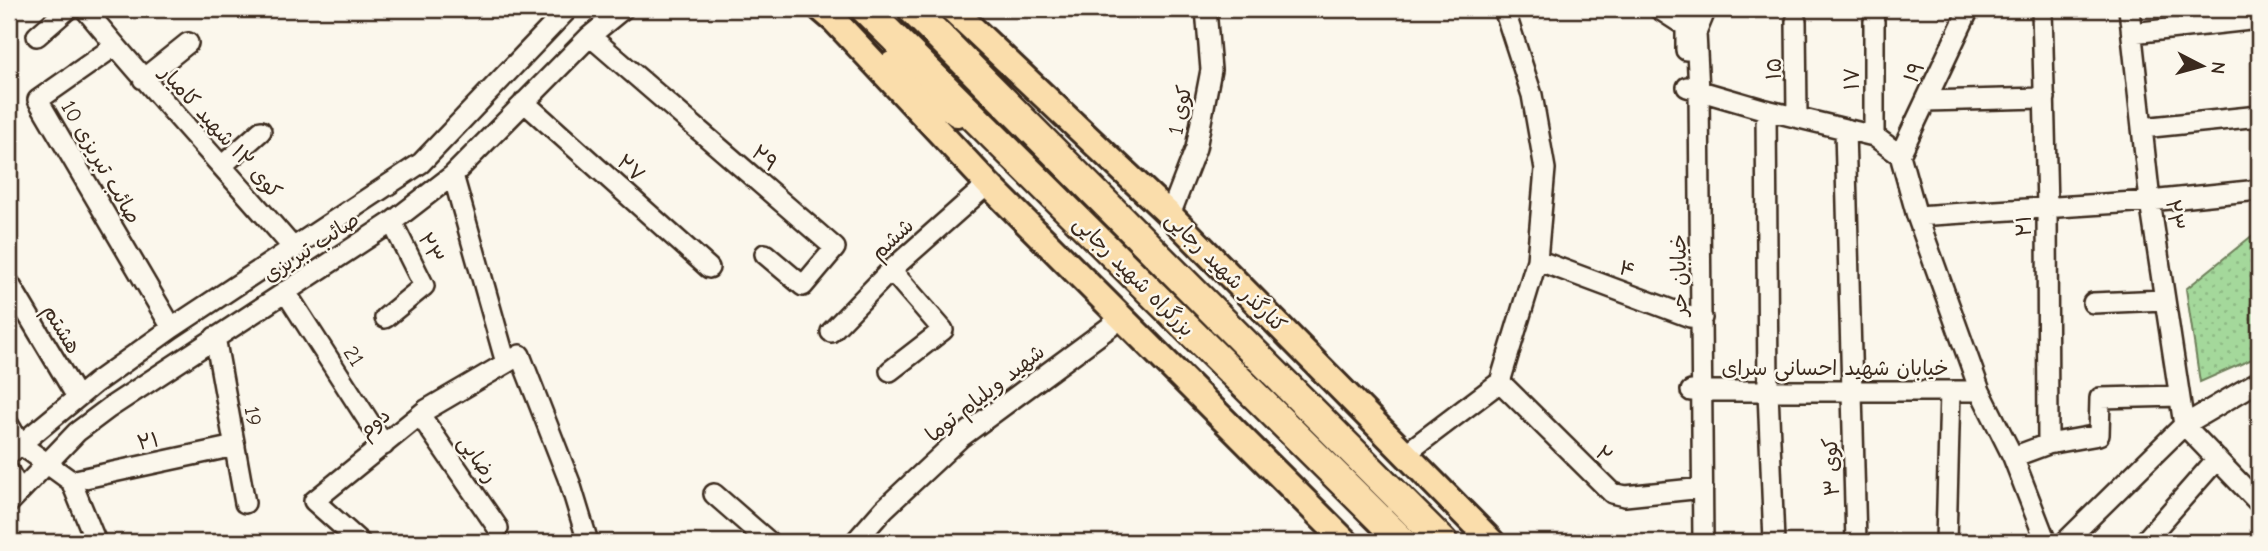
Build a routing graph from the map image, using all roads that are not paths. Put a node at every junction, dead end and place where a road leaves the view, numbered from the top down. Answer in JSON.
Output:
{"nodes":[{"id":1,"x":68,"y":9,"type":"edge"},
{"id":2,"x":85,"y":9,"type":"edge"},
{"id":3,"x":568,"y":9,"type":"edge"},
{"id":4,"x":623,"y":9,"type":"edge"},
{"id":5,"x":865,"y":9,"type":"edge"},
{"id":6,"x":912,"y":9,"type":"edge"},
{"id":7,"x":951,"y":9,"type":"edge"},
{"id":8,"x":1206,"y":9,"type":"edge"},
{"id":9,"x":1504,"y":9,"type":"edge"},
{"id":10,"x":1658,"y":9,"type":"edge"},
{"id":11,"x":1706,"y":9,"type":"edge"},
{"id":12,"x":1969,"y":9,"type":"edge"},
{"id":13,"x":2042,"y":9,"type":"edge"},
{"id":14,"x":2129,"y":9,"type":"edge"},
{"id":15,"x":828,"y":15,"type":"edge"},
{"id":16,"x":2259,"y":19,"type":"edge"},
{"id":17,"x":1796,"y":21,"type":"dead end"},
{"id":18,"x":1874,"y":21,"type":"dead end"},
{"id":19,"x":1689,"y":22,"type":"edge"},
{"id":20,"x":2132,"y":33,"type":"junction"},
{"id":21,"x":37,"y":36,"type":"dead end"},
{"id":22,"x":590,"y":36,"type":"junction"},
{"id":23,"x":188,"y":43,"type":"dead end"},
{"id":24,"x":115,"y":46,"type":"junction"},
{"id":25,"x":143,"y":79,"type":"junction"},
{"id":26,"x":1693,"y":88,"type":"junction"},
{"id":27,"x":2045,"y":98,"type":"junction"},
{"id":28,"x":1926,"y":101,"type":"junction"},
{"id":29,"x":524,"y":102,"type":"junction"},
{"id":30,"x":1766,"y":110,"type":"junction"},
{"id":31,"x":2259,"y":116,"type":"edge"},
{"id":32,"x":1797,"y":117,"type":"junction"},
{"id":33,"x":2142,"y":128,"type":"junction"},
{"id":34,"x":1845,"y":130,"type":"junction"},
{"id":35,"x":261,"y":131,"type":"dead end"},
{"id":36,"x":1874,"y":136,"type":"junction"},
{"id":37,"x":1011,"y":155,"type":"junction"},
{"id":38,"x":1900,"y":156,"type":"junction"},
{"id":39,"x":223,"y":165,"type":"junction"},
{"id":40,"x":453,"y":175,"type":"junction"},
{"id":41,"x":988,"y":184,"type":"junction"},
{"id":42,"x":2259,"y":190,"type":"edge"},
{"id":43,"x":2150,"y":201,"type":"junction"},
{"id":44,"x":1106,"y":205,"type":"junction"},
{"id":45,"x":2047,"y":207,"type":"junction"},
{"id":46,"x":1170,"y":215,"type":"junction"},
{"id":47,"x":1917,"y":216,"type":"junction"},
{"id":48,"x":392,"y":222,"type":"junction"},
{"id":49,"x":294,"y":249,"type":"junction"},
{"id":50,"x":765,"y":254,"type":"dead end"},
{"id":51,"x":1537,"y":260,"type":"junction"},
{"id":52,"x":709,"y":268,"type":"dead end"},
{"id":53,"x":891,"y":271,"type":"junction"},
{"id":54,"x":9,"y":283,"type":"edge"},
{"id":55,"x":285,"y":291,"type":"junction"},
{"id":56,"x":2164,"y":300,"type":"junction"},
{"id":57,"x":2093,"y":303,"type":"dead end"},
{"id":58,"x":1696,"y":317,"type":"junction"},
{"id":59,"x":385,"y":318,"type":"dead end"},
{"id":60,"x":1122,"y":318,"type":"junction"},
{"id":61,"x":172,"y":328,"type":"junction"},
{"id":62,"x":831,"y":332,"type":"dead end"},
{"id":63,"x":215,"y":337,"type":"junction"},
{"id":64,"x":513,"y":359,"type":"junction"},
{"id":65,"x":890,"y":371,"type":"dead end"},
{"id":66,"x":2259,"y":381,"type":"edge"},
{"id":67,"x":1500,"y":382,"type":"junction"},
{"id":68,"x":95,"y":383,"type":"junction"},
{"id":69,"x":1697,"y":391,"type":"junction"},
{"id":70,"x":1768,"y":391,"type":"junction"},
{"id":71,"x":1851,"y":391,"type":"junction"},
{"id":72,"x":1950,"y":391,"type":"junction"},
{"id":73,"x":1980,"y":391,"type":"junction"},
{"id":74,"x":2179,"y":396,"type":"junction"},
{"id":75,"x":77,"y":397,"type":"junction"},
{"id":76,"x":109,"y":408,"type":"junction"},
{"id":77,"x":420,"y":415,"type":"junction"},
{"id":78,"x":9,"y":425,"type":"edge"},
{"id":79,"x":2184,"y":425,"type":"junction"},
{"id":80,"x":2048,"y":444,"type":"junction"},
{"id":81,"x":384,"y":445,"type":"junction"},
{"id":82,"x":235,"y":446,"type":"junction"},
{"id":83,"x":15,"y":449,"type":"edge"},
{"id":84,"x":1405,"y":454,"type":"junction"},
{"id":85,"x":2013,"y":457,"type":"junction"},
{"id":86,"x":2217,"y":459,"type":"junction"},
{"id":87,"x":47,"y":461,"type":"junction"},
{"id":88,"x":9,"y":472,"type":"edge"},
{"id":89,"x":71,"y":481,"type":"junction"},
{"id":90,"x":1697,"y":489,"type":"junction"},
{"id":91,"x":714,"y":494,"type":"dead end"},
{"id":92,"x":11,"y":500,"type":"edge"},
{"id":93,"x":245,"y":503,"type":"dead end"},
{"id":94,"x":2259,"y":503,"type":"edge"},
{"id":95,"x":498,"y":528,"type":"dead end"},
{"id":96,"x":96,"y":542,"type":"edge"},
{"id":97,"x":359,"y":542,"type":"edge"},
{"id":98,"x":588,"y":542,"type":"edge"},
{"id":99,"x":769,"y":542,"type":"edge"},
{"id":100,"x":855,"y":542,"type":"edge"},
{"id":101,"x":1346,"y":542,"type":"edge"},
{"id":102,"x":1403,"y":542,"type":"edge"},
{"id":103,"x":1443,"y":542,"type":"edge"},
{"id":104,"x":1492,"y":542,"type":"edge"},
{"id":105,"x":1691,"y":542,"type":"edge"},
{"id":106,"x":1703,"y":542,"type":"edge"},
{"id":107,"x":1774,"y":542,"type":"edge"},
{"id":108,"x":1856,"y":542,"type":"edge"},
{"id":109,"x":1946,"y":542,"type":"edge"},
{"id":110,"x":2046,"y":542,"type":"edge"},
{"id":111,"x":2064,"y":542,"type":"edge"},
{"id":112,"x":2144,"y":542,"type":"edge"}],
"edges":[{"from":1,"to":21,"type":"street"},
{"from":2,"to":24,"type":"street","name":"کوی ۱۲ شهید کامیار"},
{"from":3,"to":49,"type":"street","name":"صائب تبریزی"},
{"from":4,"to":22,"type":"street","name":"صائب تبریزی"},
{"from":5,"to":37,"type":"highway","name":"بزرگراه شهید رجایی"},
{"from":6,"to":44,"type":"highway","name":"بزرگراه شهید رجایی"},
{"from":7,"to":44,"type":"main road"},
{"from":7,"to":46,"type":"main road","name":"کنارگذر شهید رجایی"},
{"from":8,"to":46,"type":"street","name":"کوی 1"},
{"from":9,"to":51,"type":"street"},
{"from":10,"to":19,"type":"street"},
{"from":11,"to":19,"type":"street","name":"خیابان حر"},
{"from":12,"to":28,"type":"street","name":"۱۹"},
{"from":13,"to":27,"type":"street","name":"۲۱"},
{"from":14,"to":20,"type":"street","name":"۲۳"},
{"from":15,"to":37,"type":"main road"},
{"from":15,"to":41,"type":"main road"},
{"from":16,"to":20,"type":"street"},
{"from":17,"to":32,"type":"street","name":"۱۵"},
{"from":18,"to":36,"type":"street","name":"۱۷"},
{"from":19,"to":26,"type":"street","name":"خیابان حر"},
{"from":20,"to":33,"type":"street","name":"۲۳"},
{"from":22,"to":29,"type":"street","name":"صائب تبریزی"},
{"from":22,"to":50,"type":"street","name":"۲۹"},
{"from":23,"to":25,"type":"street"},
{"from":24,"to":25,"type":"street","name":"کوی ۱۲ شهید کامیار"},
{"from":24,"to":61,"type":"street","name":"صائب تبریزی 10"},
{"from":25,"to":39,"type":"street","name":"کوی ۱۲ شهید کامیار"},
{"from":26,"to":30,"type":"street"},
{"from":26,"to":58,"type":"street","name":"خیابان حر"},
{"from":27,"to":28,"type":"street"},
{"from":27,"to":45,"type":"street","name":"۲۱"},
{"from":28,"to":38,"type":"street","name":"۱۹"},
{"from":29,"to":40,"type":"street","name":"صائب تبریزی"},
{"from":29,"to":52,"type":"street","name":"۲۷"},
{"from":30,"to":32,"type":"street"},
{"from":30,"to":70,"type":"street"},
{"from":31,"to":33,"type":"street"},
{"from":32,"to":34,"type":"street"},
{"from":33,"to":43,"type":"street","name":"۲۳"},
{"from":34,"to":36,"type":"street"},
{"from":34,"to":71,"type":"street","name":"کوی ۳"},
{"from":35,"to":39,"type":"street"},
{"from":36,"to":38,"type":"street"},
{"from":37,"to":102,"type":"highway","name":"بزرگراه شهید رجایی"},
{"from":38,"to":47,"type":"street"},
{"from":39,"to":49,"type":"street","name":"کوی ۱۲ شهید کامیار"},
{"from":40,"to":48,"type":"street","name":"صائب تبریزی"},
{"from":40,"to":64,"type":"street"},
{"from":41,"to":53,"type":"street","name":"ششم"},
{"from":41,"to":60,"type":"main road"},
{"from":42,"to":43,"type":"street"},
{"from":43,"to":45,"type":"street"},
{"from":43,"to":56,"type":"street","name":"۲۳"},
{"from":44,"to":103,"type":"highway","name":"بزرگراه شهید رجایی"},
{"from":45,"to":47,"type":"street"},
{"from":45,"to":80,"type":"street","name":"۲۱"},
{"from":46,"to":84,"type":"main road","name":"کنارگذر شهید رجایی"},
{"from":47,"to":73,"type":"street"},
{"from":48,"to":55,"type":"street","name":"صائب تبریزی"},
{"from":48,"to":59,"type":"street","name":"۲۳"},
{"from":49,"to":61,"type":"street","name":"صائب تبریزی"},
{"from":51,"to":58,"type":"street","name":"۴"},
{"from":51,"to":67,"type":"street"},
{"from":53,"to":62,"type":"street","name":"ششم"},
{"from":53,"to":65,"type":"street"},
{"from":54,"to":75,"type":"street","name":"هشتم"},
{"from":55,"to":63,"type":"street","name":"صائب تبریزی"},
{"from":55,"to":81,"type":"street","name":"21"},
{"from":56,"to":57,"type":"street"},
{"from":56,"to":74,"type":"street","name":"۲۳"},
{"from":58,"to":69,"type":"street","name":"خیابان حر"},
{"from":60,"to":100,"type":"street","name":"شهید ویلیام توما"},
{"from":60,"to":101,"type":"main road"},
{"from":61,"to":68,"type":"street","name":"صائب تبریزی"},
{"from":63,"to":76,"type":"street","name":"صائب تبریزی"},
{"from":63,"to":82,"type":"street","name":"19"},
{"from":64,"to":77,"type":"street","name":"دوم"},
{"from":64,"to":98,"type":"street"},
{"from":66,"to":79,"type":"street"},
{"from":67,"to":84,"type":"street"},
{"from":67,"to":90,"type":"street","name":"۲"},
{"from":68,"to":75,"type":"street","name":"صائب تبریزی"},
{"from":68,"to":76,"type":"street"},
{"from":69,"to":70,"type":"street","name":"خیابان شهید احسانی سرای"},
{"from":69,"to":90,"type":"street","name":"خیابان حر"},
{"from":70,"to":71,"type":"street","name":"خیابان شهید احسانی سرای"},
{"from":70,"to":107,"type":"street"},
{"from":71,"to":72,"type":"street","name":"خیابان شهید احسانی سرای"},
{"from":71,"to":108,"type":"street","name":"کوی ۳"},
{"from":72,"to":73,"type":"street","name":"خیابان شهید احسانی سرای"},
{"from":72,"to":109,"type":"street"},
{"from":73,"to":85,"type":"street"},
{"from":74,"to":79,"type":"street","name":"۲۳"},
{"from":74,"to":80,"type":"street"},
{"from":75,"to":83,"type":"street","name":"صائب تبریزی"},
{"from":76,"to":87,"type":"street","name":"صائب تبریزی"},
{"from":77,"to":81,"type":"street","name":"دوم"},
{"from":77,"to":95,"type":"street","name":"رضایی"},
{"from":78,"to":83,"type":"street"},
{"from":79,"to":86,"type":"street"},
{"from":79,"to":111,"type":"street"},
{"from":80,"to":85,"type":"street"},
{"from":81,"to":97,"type":"street","name":"دوم"},
{"from":82,"to":89,"type":"street","name":"۲۱"},
{"from":82,"to":93,"type":"street","name":"19"},
{"from":83,"to":87,"type":"street"},
{"from":84,"to":104,"type":"main road","name":"کنارگذر شهید رجایی"},
{"from":85,"to":110,"type":"street"},
{"from":86,"to":94,"type":"street"},
{"from":86,"to":112,"type":"street"},
{"from":87,"to":89,"type":"street"},
{"from":87,"to":92,"type":"street","name":"صائب تبریزی"},
{"from":88,"to":92,"type":"street"},
{"from":89,"to":96,"type":"street"},
{"from":90,"to":105,"type":"street","name":"خیابان حر"},
{"from":90,"to":106,"type":"street","name":"خیابان حر"},
{"from":91,"to":99,"type":"street"}]}
